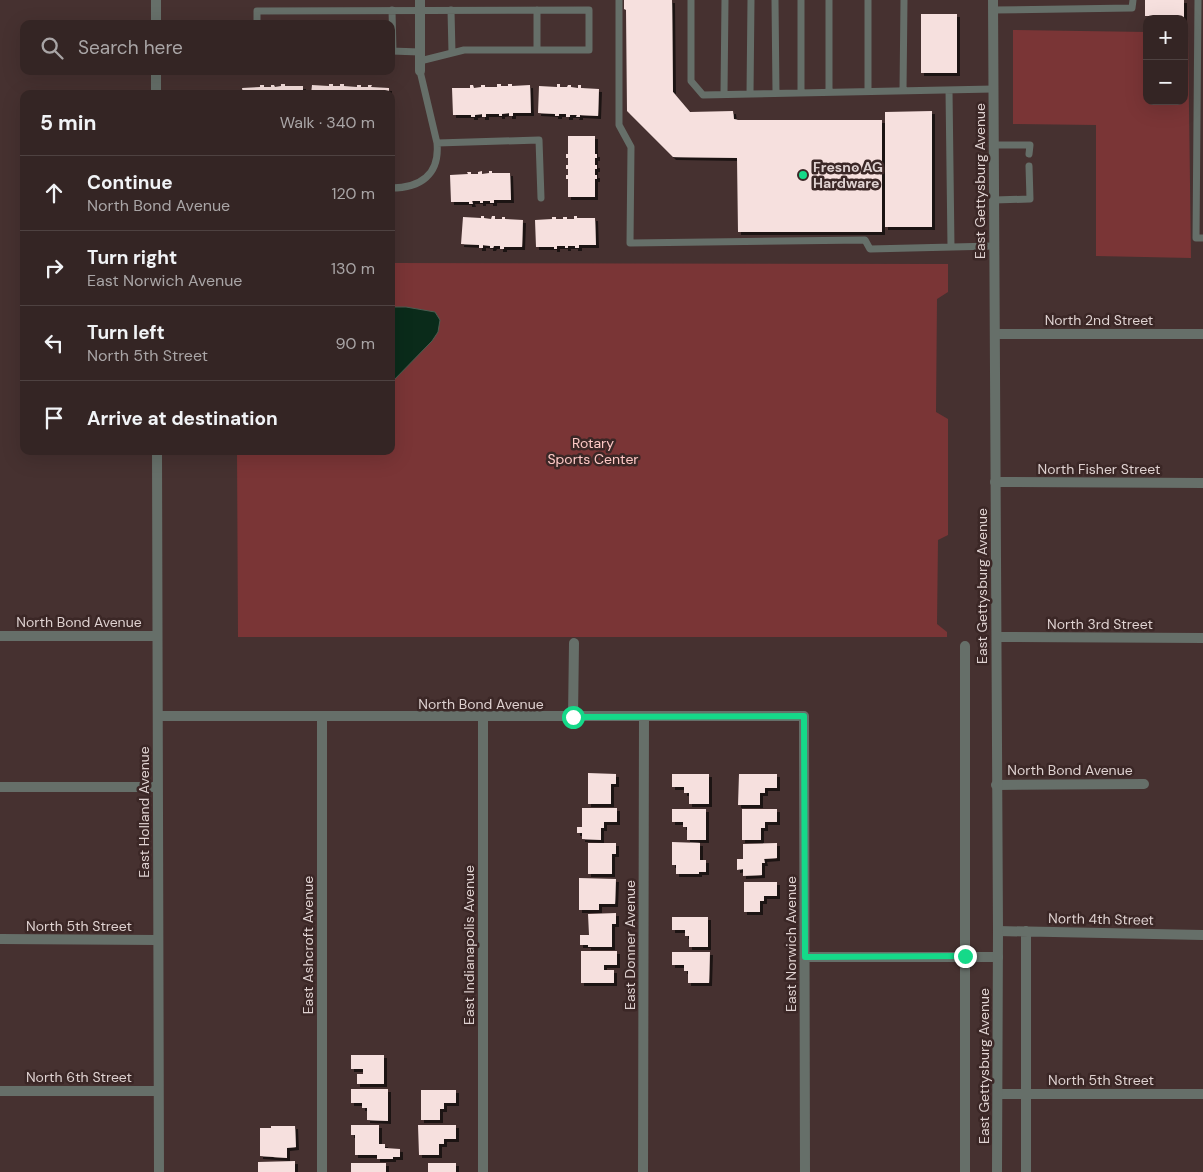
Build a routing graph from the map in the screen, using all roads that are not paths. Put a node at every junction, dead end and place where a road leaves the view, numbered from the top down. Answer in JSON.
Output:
{"nodes":[{"id":1,"x":156,"y":0,"type":"edge"},
{"id":2,"x":619,"y":0,"type":"edge"},
{"id":3,"x":691,"y":0,"type":"edge"},
{"id":4,"x":725,"y":0,"type":"edge"},
{"id":5,"x":751,"y":0,"type":"edge"},
{"id":6,"x":775,"y":0,"type":"edge"},
{"id":7,"x":801,"y":0,"type":"edge"},
{"id":8,"x":829,"y":0,"type":"edge"},
{"id":9,"x":868,"y":0,"type":"edge"},
{"id":10,"x":904,"y":0,"type":"edge"},
{"id":11,"x":1132,"y":0,"type":"edge"},
{"id":12,"x":1198,"y":0,"type":"edge"},
{"id":13,"x":420,"y":5,"type":"edge"},
{"id":14,"x":993,"y":5,"type":"edge"},
{"id":15,"x":392,"y":10,"type":"junction"},
{"id":16,"x":451,"y":10,"type":"junction"},
{"id":17,"x":537,"y":10,"type":"junction"},
{"id":18,"x":156,"y":20,"type":"edge"},
{"id":19,"x":257,"y":20,"type":"edge"},
{"id":20,"x":392,"y":20,"type":"edge"},
{"id":21,"x":537,"y":50,"type":"junction"},
{"id":22,"x":395,"y":52,"type":"edge"},
{"id":23,"x":452,"y":53,"type":"junction"},
{"id":24,"x":420,"y":61,"type":"junction"},
{"id":25,"x":156,"y":75,"type":"edge"},
{"id":26,"x":993,"y":89,"type":"junction"},
{"id":27,"x":156,"y":90,"type":"edge"},
{"id":28,"x":903,"y":90,"type":"junction"},
{"id":29,"x":949,"y":90,"type":"junction"},
{"id":30,"x":868,"y":91,"type":"junction"},
{"id":31,"x":829,"y":92,"type":"junction"},
{"id":32,"x":776,"y":93,"type":"junction"},
{"id":33,"x":801,"y":93,"type":"junction"},
{"id":34,"x":724,"y":94,"type":"junction"},
{"id":35,"x":750,"y":94,"type":"junction"},
{"id":36,"x":1201,"y":106,"type":"edge"},
{"id":37,"x":437,"y":144,"type":"junction"},
{"id":38,"x":993,"y":145,"type":"junction"},
{"id":39,"x":1029,"y":154,"type":"dead end"},
{"id":40,"x":1029,"y":166,"type":"dead end"},
{"id":41,"x":395,"y":188,"type":"edge"},
{"id":42,"x":541,"y":198,"type":"dead end"},
{"id":43,"x":994,"y":200,"type":"junction"},
{"id":44,"x":1203,"y":238,"type":"edge"},
{"id":45,"x":994,"y":246,"type":"junction"},
{"id":46,"x":951,"y":247,"type":"junction"},
{"id":47,"x":995,"y":334,"type":"junction"},
{"id":48,"x":1203,"y":334,"type":"edge"},
{"id":49,"x":157,"y":455,"type":"edge"},
{"id":50,"x":995,"y":482,"type":"junction"},
{"id":51,"x":1203,"y":483,"type":"edge"},
{"id":52,"x":0,"y":636,"type":"edge"},
{"id":53,"x":157,"y":636,"type":"junction"},
{"id":54,"x":997,"y":637,"type":"junction"},
{"id":55,"x":1203,"y":638,"type":"edge"},
{"id":56,"x":574,"y":643,"type":"dead end"},
{"id":57,"x":965,"y":646,"type":"dead end"},
{"id":58,"x":158,"y":716,"type":"junction"},
{"id":59,"x":804,"y":716,"type":"joint"},
{"id":60,"x":322,"y":717,"type":"junction"},
{"id":61,"x":483,"y":717,"type":"junction"},
{"id":62,"x":573,"y":717,"type":"junction"},
{"id":63,"x":644,"y":717,"type":"junction"},
{"id":64,"x":1144,"y":784,"type":"dead end"},
{"id":65,"x":996,"y":785,"type":"junction"},
{"id":66,"x":0,"y":787,"type":"edge"},
{"id":67,"x":157,"y":787,"type":"junction"},
{"id":68,"x":998,"y":931,"type":"junction"},
{"id":69,"x":1026,"y":932,"type":"junction"},
{"id":70,"x":1203,"y":935,"type":"edge"},
{"id":71,"x":0,"y":939,"type":"edge"},
{"id":72,"x":158,"y":940,"type":"junction"},
{"id":73,"x":965,"y":956,"type":"junction"},
{"id":74,"x":998,"y":956,"type":"junction"},
{"id":75,"x":805,"y":957,"type":"junction"},
{"id":76,"x":0,"y":1091,"type":"edge"},
{"id":77,"x":158,"y":1091,"type":"junction"},
{"id":78,"x":998,"y":1094,"type":"junction"},
{"id":79,"x":1026,"y":1094,"type":"junction"},
{"id":80,"x":1203,"y":1094,"type":"edge"},
{"id":81,"x":159,"y":1172,"type":"edge"},
{"id":82,"x":322,"y":1172,"type":"edge"},
{"id":83,"x":483,"y":1172,"type":"edge"},
{"id":84,"x":643,"y":1172,"type":"edge"},
{"id":85,"x":805,"y":1172,"type":"edge"},
{"id":86,"x":965,"y":1172,"type":"edge"},
{"id":87,"x":997,"y":1172,"type":"edge"},
{"id":88,"x":1026,"y":1172,"type":"edge"}],
"edges":[{"from":1,"to":18,"type":"street"},
{"from":2,"to":46,"type":"lane"},
{"from":3,"to":34,"type":"lane"},
{"from":4,"to":34,"type":"lane"},
{"from":5,"to":35,"type":"lane"},
{"from":6,"to":32,"type":"lane"},
{"from":7,"to":33,"type":"lane"},
{"from":8,"to":31,"type":"lane"},
{"from":9,"to":30,"type":"lane"},
{"from":10,"to":28,"type":"lane"},
{"from":11,"to":14,"type":"lane"},
{"from":12,"to":36,"type":"lane"},
{"from":13,"to":15,"type":"lane"},
{"from":13,"to":16,"type":"lane"},
{"from":13,"to":24,"type":"street"},
{"from":14,"to":26,"type":"street","name":"East Gettysburg Avenue"},
{"from":15,"to":19,"type":"lane"},
{"from":15,"to":20,"type":"lane"},
{"from":16,"to":17,"type":"lane"},
{"from":16,"to":23,"type":"lane"},
{"from":17,"to":21,"type":"lane"},
{"from":17,"to":21,"type":"lane"},
{"from":21,"to":23,"type":"lane"},
{"from":22,"to":24,"type":"lane"},
{"from":23,"to":24,"type":"lane"},
{"from":24,"to":37,"type":"lane"},
{"from":25,"to":27,"type":"street"},
{"from":26,"to":29,"type":"lane"},
{"from":26,"to":38,"type":"street","name":"East Gettysburg Avenue"},
{"from":28,"to":29,"type":"lane"},
{"from":28,"to":30,"type":"lane"},
{"from":29,"to":46,"type":"lane"},
{"from":30,"to":31,"type":"lane"},
{"from":31,"to":33,"type":"lane"},
{"from":32,"to":33,"type":"lane"},
{"from":32,"to":35,"type":"lane"},
{"from":34,"to":35,"type":"lane"},
{"from":36,"to":44,"type":"lane"},
{"from":37,"to":41,"type":"lane"},
{"from":37,"to":42,"type":"lane"},
{"from":38,"to":39,"type":"lane"},
{"from":38,"to":43,"type":"street","name":"East Gettysburg Avenue"},
{"from":40,"to":43,"type":"lane"},
{"from":43,"to":45,"type":"street","name":"East Gettysburg Avenue"},
{"from":45,"to":46,"type":"lane"},
{"from":45,"to":47,"type":"street","name":"East Gettysburg Avenue"},
{"from":47,"to":48,"type":"street","name":"North 2nd Street"},
{"from":47,"to":50,"type":"street","name":"East Gettysburg Avenue"},
{"from":49,"to":53,"type":"street","name":"East Holland Avenue"},
{"from":50,"to":51,"type":"street","name":"North Fisher Street"},
{"from":50,"to":54,"type":"street","name":"East Gettysburg Avenue"},
{"from":52,"to":53,"type":"street","name":"North Bond Avenue"},
{"from":53,"to":58,"type":"street","name":"East Holland Avenue"},
{"from":54,"to":55,"type":"street","name":"North 3rd Street"},
{"from":54,"to":65,"type":"street","name":"East Gettysburg Avenue"},
{"from":56,"to":62,"type":"street"},
{"from":57,"to":73,"type":"street","name":"East Gettysburg Avenue"},
{"from":58,"to":60,"type":"street","name":"North Bond Avenue"},
{"from":58,"to":67,"type":"street","name":"East Holland Avenue"},
{"from":59,"to":63,"type":"street","name":"North Bond Avenue"},
{"from":59,"to":75,"type":"street","name":"East Norwich Avenue"},
{"from":60,"to":61,"type":"street","name":"North Bond Avenue"},
{"from":60,"to":82,"type":"street","name":"East Ashcroft Avenue"},
{"from":61,"to":62,"type":"street","name":"North Bond Avenue"},
{"from":61,"to":83,"type":"street","name":"East Indianapolis Avenue"},
{"from":62,"to":63,"type":"street","name":"North Bond Avenue"},
{"from":63,"to":84,"type":"street","name":"East Donner Avenue"},
{"from":64,"to":65,"type":"street","name":"North Bond Avenue"},
{"from":65,"to":68,"type":"street","name":"East Gettysburg Avenue"},
{"from":66,"to":67,"type":"street"},
{"from":67,"to":72,"type":"street","name":"East Holland Avenue"},
{"from":68,"to":69,"type":"street","name":"North 4th Street"},
{"from":68,"to":74,"type":"street","name":"East Gettysburg Avenue"},
{"from":69,"to":70,"type":"street","name":"North 4th Street"},
{"from":69,"to":79,"type":"street"},
{"from":71,"to":72,"type":"street","name":"North 5th Street"},
{"from":72,"to":77,"type":"street","name":"East Holland Avenue"},
{"from":73,"to":74,"type":"street"},
{"from":73,"to":75,"type":"street"},
{"from":73,"to":86,"type":"street","name":"East Gettysburg Avenue"},
{"from":74,"to":78,"type":"street","name":"East Gettysburg Avenue"},
{"from":75,"to":85,"type":"street","name":"East Norwich Avenue"},
{"from":76,"to":77,"type":"street","name":"North 6th Street"},
{"from":77,"to":81,"type":"street","name":"East Holland Avenue"},
{"from":78,"to":79,"type":"street","name":"North 5th Street"},
{"from":78,"to":87,"type":"street","name":"East Gettysburg Avenue"},
{"from":79,"to":80,"type":"street","name":"North 5th Street"},
{"from":79,"to":88,"type":"street"}]}
